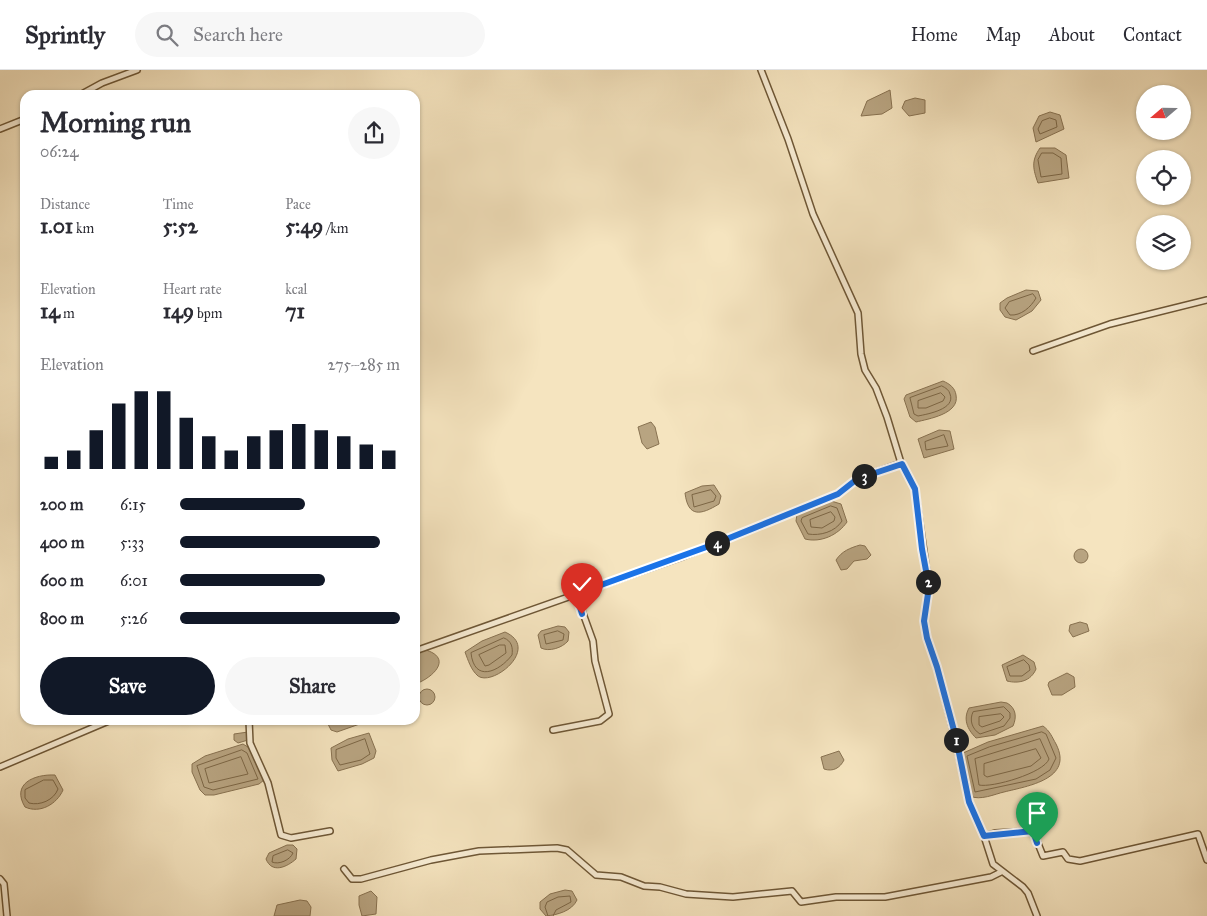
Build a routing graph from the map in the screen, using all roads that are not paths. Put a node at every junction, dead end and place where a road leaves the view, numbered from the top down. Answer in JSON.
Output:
{"nodes":[{"id":1,"x":137,"y":70,"type":"edge"},
{"id":2,"x":760,"y":70,"type":"edge"},
{"id":3,"x":89,"y":90,"type":"edge"},
{"id":4,"x":20,"y":121,"type":"edge"},
{"id":5,"x":0,"y":129,"type":"edge"},
{"id":6,"x":1207,"y":300,"type":"edge"},
{"id":7,"x":1033,"y":351,"type":"dead end"},
{"id":8,"x":902,"y":464,"type":"junction"},
{"id":9,"x":576,"y":594,"type":"junction"},
{"id":10,"x":420,"y":649,"type":"edge"},
{"id":11,"x":99,"y":725,"type":"edge"},
{"id":12,"x":248,"y":725,"type":"edge"},
{"id":13,"x":552,"y":730,"type":"dead end"},
{"id":14,"x":0,"y":767,"type":"edge"},
{"id":15,"x":330,"y":831,"type":"dead end"},
{"id":16,"x":984,"y":836,"type":"junction"},
{"id":17,"x":1207,"y":860,"type":"edge"},
{"id":18,"x":344,"y":869,"type":"dead end"},
{"id":19,"x":1001,"y":872,"type":"junction"},
{"id":20,"x":0,"y":879,"type":"edge"},
{"id":21,"x":7,"y":916,"type":"edge"},
{"id":22,"x":1037,"y":916,"type":"edge"}],
"edges":[{"from":1,"to":3,"type":"street"},
{"from":2,"to":8,"type":"street"},
{"from":4,"to":5,"type":"street"},
{"from":6,"to":7,"type":"street"},
{"from":8,"to":9,"type":"street"},
{"from":8,"to":16,"type":"street"},
{"from":9,"to":10,"type":"street"},
{"from":9,"to":13,"type":"street"},
{"from":11,"to":14,"type":"street"},
{"from":12,"to":15,"type":"street"},
{"from":16,"to":17,"type":"street"},
{"from":16,"to":19,"type":"street"},
{"from":18,"to":19,"type":"street"},
{"from":19,"to":22,"type":"street"},
{"from":20,"to":21,"type":"street"}]}
